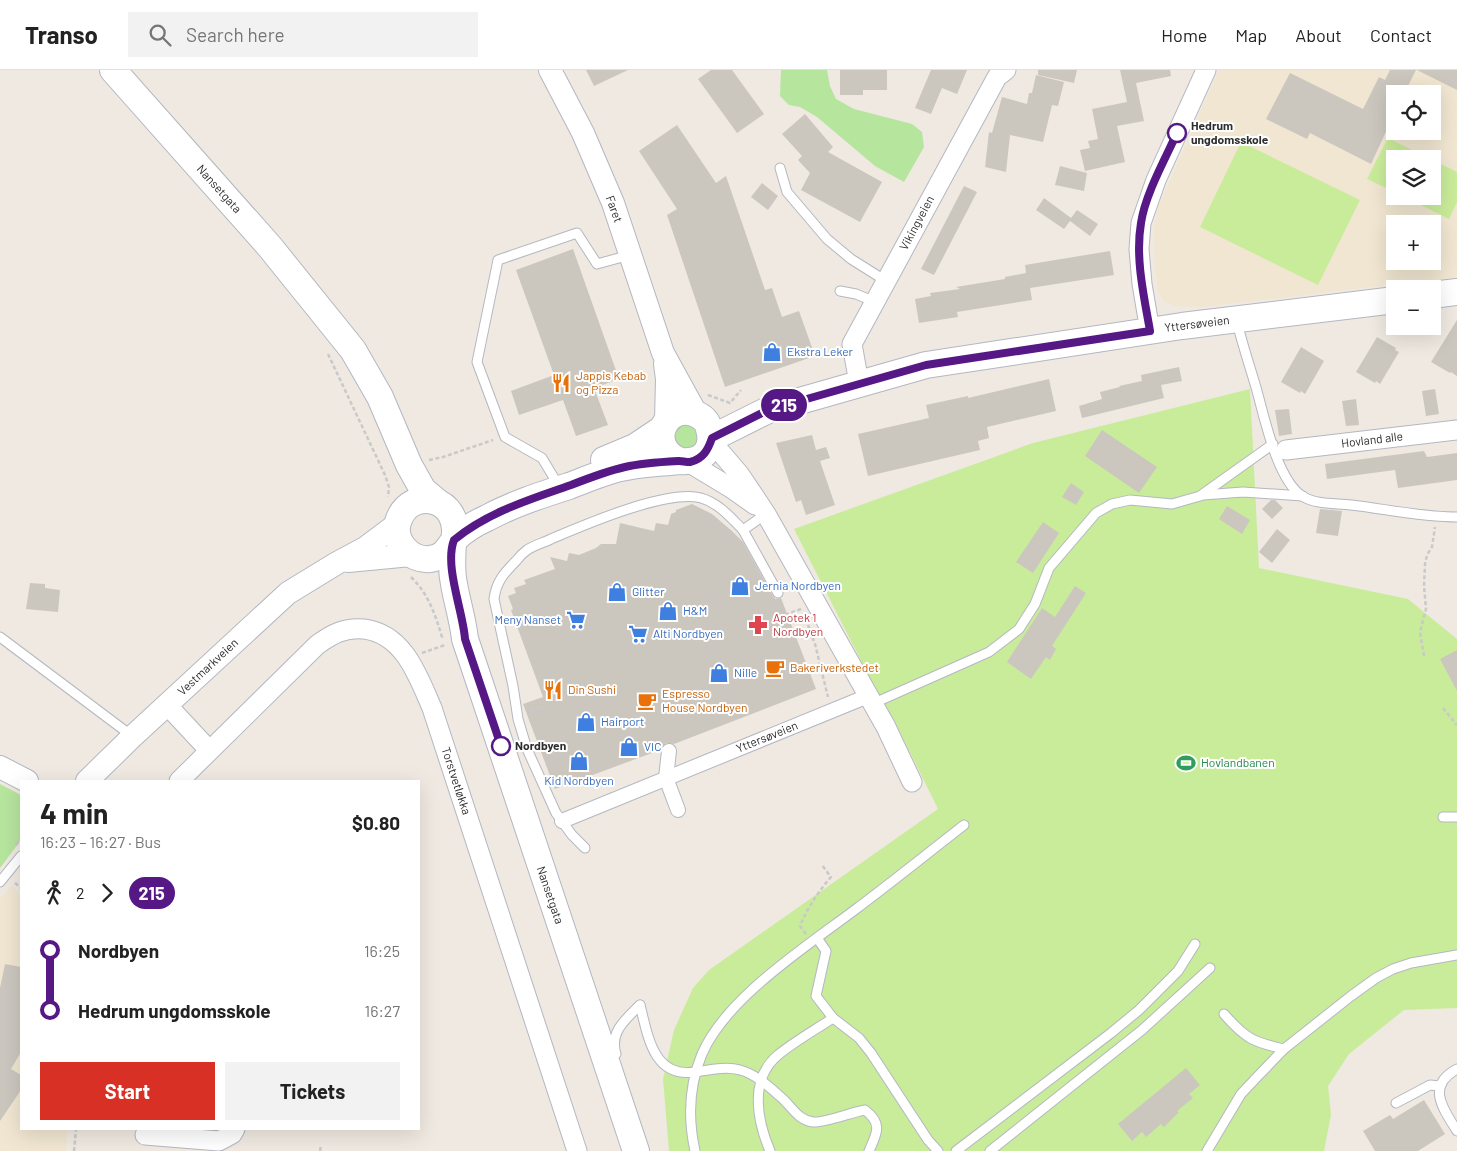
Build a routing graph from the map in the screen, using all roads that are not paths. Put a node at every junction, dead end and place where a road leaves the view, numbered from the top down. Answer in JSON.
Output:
{"nodes":[{"id":1,"x":113,"y":70,"type":"edge"},
{"id":2,"x":550,"y":70,"type":"edge"},
{"id":3,"x":1006,"y":70,"type":"edge"},
{"id":4,"x":1206,"y":70,"type":"edge"},
{"id":5,"x":780,"y":168,"type":"dead end"},
{"id":6,"x":630,"y":255,"type":"junction"},
{"id":7,"x":886,"y":281,"type":"junction"},
{"id":8,"x":840,"y":291,"type":"dead end"},
{"id":9,"x":1457,"y":292,"type":"edge"},
{"id":10,"x":1441,"y":294,"type":"edge"},
{"id":11,"x":1386,"y":301,"type":"edge"},
{"id":12,"x":875,"y":302,"type":"junction"},
{"id":13,"x":322,"y":310,"type":"junction"},
{"id":14,"x":1236,"y":320,"type":"junction"},
{"id":15,"x":1150,"y":331,"type":"junction"},
{"id":16,"x":663,"y":353,"type":"junction"},
{"id":17,"x":859,"y":383,"type":"junction"},
{"id":18,"x":664,"y":425,"type":"junction"},
{"id":19,"x":705,"y":428,"type":"junction"},
{"id":20,"x":1457,"y":430,"type":"edge"},
{"id":21,"x":1280,"y":447,"type":"junction"},
{"id":22,"x":684,"y":462,"type":"junction"},
{"id":23,"x":554,"y":478,"type":"junction"},
{"id":24,"x":1200,"y":496,"type":"junction"},
{"id":25,"x":1303,"y":496,"type":"junction"},
{"id":26,"x":442,"y":506,"type":"junction"},
{"id":27,"x":395,"y":514,"type":"junction"},
{"id":28,"x":766,"y":514,"type":"junction"},
{"id":29,"x":1457,"y":517,"type":"edge"},
{"id":30,"x":743,"y":530,"type":"junction"},
{"id":31,"x":454,"y":542,"type":"junction"},
{"id":32,"x":337,"y":562,"type":"junction"},
{"id":33,"x":413,"y":563,"type":"junction"},
{"id":34,"x":778,"y":593,"type":"dead end"},
{"id":35,"x":0,"y":637,"type":"edge"},
{"id":36,"x":455,"y":642,"type":"junction"},
{"id":37,"x":870,"y":700,"type":"junction"},
{"id":38,"x":167,"y":705,"type":"junction"},
{"id":39,"x":132,"y":737,"type":"junction"},
{"id":40,"x":209,"y":750,"type":"junction"},
{"id":41,"x":669,"y":751,"type":"dead end"},
{"id":42,"x":0,"y":767,"type":"edge"},
{"id":43,"x":666,"y":778,"type":"junction"},
{"id":44,"x":26,"y":780,"type":"edge"},
{"id":45,"x":88,"y":780,"type":"edge"},
{"id":46,"x":181,"y":780,"type":"edge"},
{"id":47,"x":912,"y":782,"type":"dead end"},
{"id":48,"x":678,"y":810,"type":"dead end"},
{"id":49,"x":1457,"y":817,"type":"edge"},
{"id":50,"x":1443,"y":818,"type":"dead end"},
{"id":51,"x":562,"y":821,"type":"junction"},
{"id":52,"x":964,"y":825,"type":"dead end"},
{"id":53,"x":585,"y":848,"type":"dead end"},
{"id":54,"x":20,"y":857,"type":"edge"},
{"id":55,"x":0,"y":882,"type":"edge"},
{"id":56,"x":814,"y":940,"type":"junction"},
{"id":57,"x":1194,"y":944,"type":"dead end"},
{"id":58,"x":1457,"y":955,"type":"edge"},
{"id":59,"x":1210,"y":968,"type":"dead end"},
{"id":60,"x":1224,"y":1014,"type":"dead end"},
{"id":61,"x":833,"y":1018,"type":"junction"},
{"id":62,"x":1284,"y":1049,"type":"junction"},
{"id":63,"x":620,"y":1064,"type":"dead end"},
{"id":64,"x":1457,"y":1069,"type":"edge"},
{"id":65,"x":696,"y":1072,"type":"junction"},
{"id":66,"x":761,"y":1081,"type":"junction"},
{"id":67,"x":1440,"y":1086,"type":"junction"},
{"id":68,"x":626,"y":1089,"type":"dead end"},
{"id":69,"x":1396,"y":1103,"type":"dead end"},
{"id":70,"x":627,"y":1120,"type":"junction"},
{"id":71,"x":234,"y":1130,"type":"edge"},
{"id":72,"x":1457,"y":1131,"type":"edge"},
{"id":73,"x":145,"y":1138,"type":"edge"},
{"id":74,"x":577,"y":1151,"type":"edge"},
{"id":75,"x":636,"y":1151,"type":"edge"},
{"id":76,"x":695,"y":1151,"type":"edge"},
{"id":77,"x":770,"y":1151,"type":"edge"},
{"id":78,"x":869,"y":1151,"type":"edge"},
{"id":79,"x":938,"y":1151,"type":"edge"},
{"id":80,"x":956,"y":1151,"type":"edge"},
{"id":81,"x":990,"y":1151,"type":"edge"},
{"id":82,"x":1207,"y":1151,"type":"edge"}],
"edges":[{"from":1,"to":13,"type":"main road","name":"Nansetgata"},
{"from":2,"to":6,"type":"street","name":"Faret"},
{"from":3,"to":7,"type":"street","name":"Vikingveien"},
{"from":4,"to":15,"type":"street"},
{"from":5,"to":7,"type":"lane"},
{"from":6,"to":16,"type":"street","name":"Faret"},
{"from":6,"to":23,"type":"lane"},
{"from":7,"to":12,"type":"street","name":"Vikingveien"},
{"from":8,"to":12,"type":"lane"},
{"from":9,"to":10,"type":"main road"},
{"from":11,"to":14,"type":"main road","name":"Yttersøveien"},
{"from":12,"to":17,"type":"street","name":"Vikingveien"},
{"from":13,"to":26,"type":"main road","name":"Nansetgata"},
{"from":13,"to":27,"type":"main road","name":"Nansetgata"},
{"from":14,"to":15,"type":"main road","name":"Yttersøveien"},
{"from":14,"to":21,"type":"lane"},
{"from":15,"to":17,"type":"main road","name":"Yttersøveien"},
{"from":16,"to":18,"type":"street","name":"Faret"},
{"from":16,"to":19,"type":"street","name":"Faret"},
{"from":17,"to":19,"type":"main road","name":"Yttersøveien"},
{"from":18,"to":19,"type":"main road"},
{"from":18,"to":22,"type":"main road"},
{"from":18,"to":23,"type":"main road"},
{"from":19,"to":22,"type":"main road"},
{"from":19,"to":28,"type":"street"},
{"from":20,"to":21,"type":"street","name":"Hovland alle"},
{"from":21,"to":24,"type":"lane"},
{"from":21,"to":25,"type":"lane"},
{"from":22,"to":28,"type":"street"},
{"from":22,"to":31,"type":"main road"},
{"from":23,"to":26,"type":"main road"},
{"from":24,"to":25,"type":"lane"},
{"from":24,"to":37,"type":"lane"},
{"from":25,"to":29,"type":"lane"},
{"from":26,"to":27,"type":"main road"},
{"from":26,"to":31,"type":"main road"},
{"from":27,"to":32,"type":"street","name":"Vestmarkveien"},
{"from":27,"to":33,"type":"main road"},
{"from":28,"to":30,"type":"lane"},
{"from":28,"to":37,"type":"street"},
{"from":30,"to":34,"type":"lane"},
{"from":30,"to":51,"type":"lane"},
{"from":31,"to":33,"type":"main road"},
{"from":31,"to":36,"type":"main road","name":"Nansetgata"},
{"from":32,"to":33,"type":"street","name":"Vestmarkveien"},
{"from":32,"to":38,"type":"street","name":"Vestmarkveien"},
{"from":33,"to":36,"type":"main road","name":"Nansetgata"},
{"from":35,"to":39,"type":"lane"},
{"from":36,"to":70,"type":"main road","name":"Nansetgata"},
{"from":37,"to":43,"type":"street","name":"Yttersøveien"},
{"from":37,"to":47,"type":"street"},
{"from":38,"to":39,"type":"street","name":"Vestmarkveien"},
{"from":38,"to":40,"type":"street"},
{"from":39,"to":45,"type":"street","name":"Vestmarkveien"},
{"from":40,"to":46,"type":"street","name":"Torstvetløkka"},
{"from":40,"to":74,"type":"street","name":"Torstvetløkka"},
{"from":41,"to":43,"type":"street"},
{"from":42,"to":44,"type":"street"},
{"from":43,"to":48,"type":"street"},
{"from":43,"to":51,"type":"street","name":"Yttersøveien"},
{"from":49,"to":50,"type":"lane"},
{"from":51,"to":53,"type":"lane"},
{"from":52,"to":56,"type":"lane"},
{"from":54,"to":55,"type":"lane"},
{"from":56,"to":61,"type":"lane"},
{"from":56,"to":65,"type":"lane"},
{"from":57,"to":80,"type":"lane"},
{"from":58,"to":62,"type":"lane"},
{"from":59,"to":81,"type":"lane"},
{"from":60,"to":62,"type":"lane"},
{"from":61,"to":66,"type":"lane"},
{"from":61,"to":79,"type":"lane"},
{"from":62,"to":82,"type":"lane"},
{"from":63,"to":65,"type":"lane"},
{"from":64,"to":67,"type":"lane"},
{"from":65,"to":66,"type":"lane"},
{"from":65,"to":76,"type":"lane"},
{"from":66,"to":77,"type":"lane"},
{"from":66,"to":78,"type":"lane"},
{"from":67,"to":69,"type":"lane"},
{"from":67,"to":72,"type":"lane"},
{"from":68,"to":70,"type":"lane"},
{"from":70,"to":75,"type":"main road","name":"Nansetgata"},
{"from":71,"to":73,"type":"street"}]}
